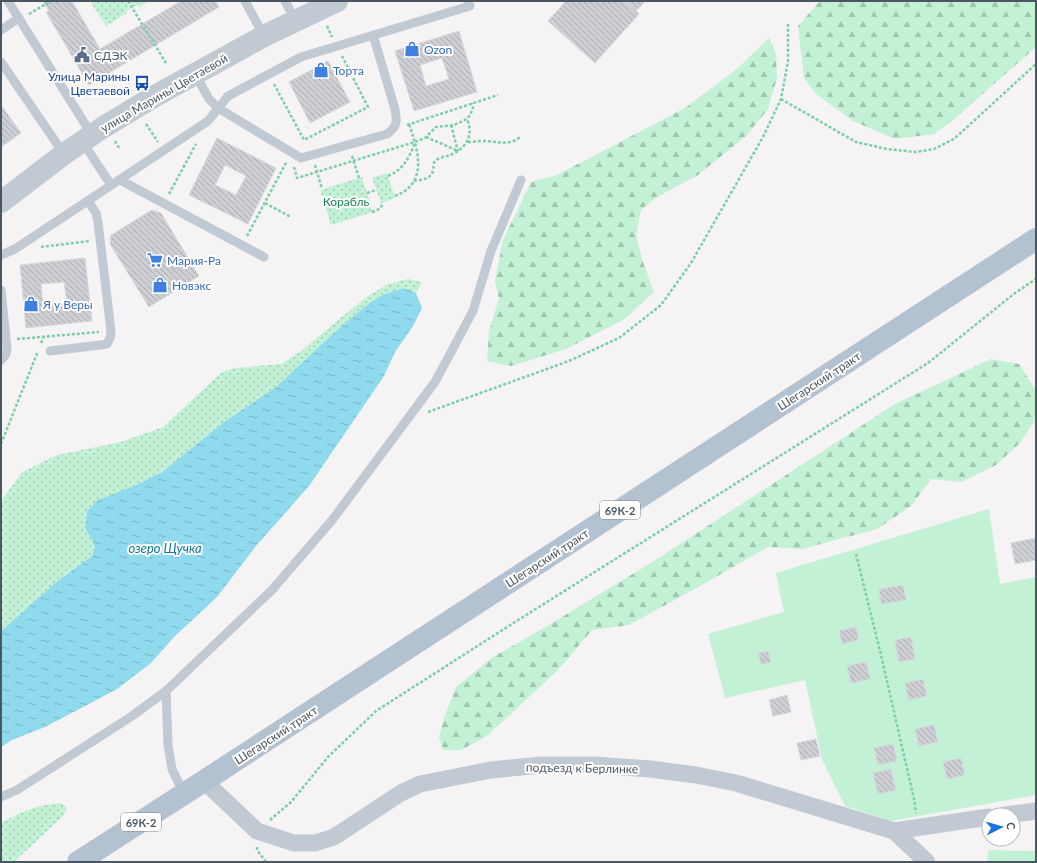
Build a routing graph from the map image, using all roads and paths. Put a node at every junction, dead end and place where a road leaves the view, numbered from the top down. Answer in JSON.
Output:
{"nodes":[{"id":1,"x":8,"y":1,"type":"edge"},
{"id":2,"x":51,"y":1,"type":"edge"},
{"id":3,"x":128,"y":1,"type":"edge"},
{"id":4,"x":245,"y":1,"type":"edge"},
{"id":5,"x":285,"y":1,"type":"edge"},
{"id":6,"x":337,"y":1,"type":"edge"},
{"id":7,"x":468,"y":1,"type":"edge"},
{"id":8,"x":19,"y":18,"type":"junction"},
{"id":9,"x":295,"y":20,"type":"junction"},
{"id":10,"x":325,"y":22,"type":"dead end"},
{"id":11,"x":788,"y":24,"type":"dead end"},
{"id":12,"x":1,"y":30,"type":"edge"},
{"id":13,"x":373,"y":35,"type":"junction"},
{"id":14,"x":264,"y":36,"type":"junction"},
{"id":15,"x":336,"y":46,"type":"junction"},
{"id":16,"x":1,"y":62,"type":"edge"},
{"id":17,"x":166,"y":63,"type":"dead end"},
{"id":18,"x":1036,"y":64,"type":"edge"},
{"id":19,"x":195,"y":74,"type":"junction"},
{"id":20,"x":269,"y":74,"type":"junction"},
{"id":21,"x":498,"y":95,"type":"dead end"},
{"id":22,"x":781,"y":99,"type":"junction"},
{"id":23,"x":218,"y":108,"type":"junction"},
{"id":24,"x":467,"y":119,"type":"dead end"},
{"id":25,"x":208,"y":121,"type":"junction"},
{"id":26,"x":146,"y":124,"type":"dead end"},
{"id":27,"x":409,"y":124,"type":"junction"},
{"id":28,"x":452,"y":125,"type":"dead end"},
{"id":29,"x":393,"y":130,"type":"junction"},
{"id":30,"x":521,"y":136,"type":"dead end"},
{"id":31,"x":426,"y":137,"type":"dead end"},
{"id":32,"x":87,"y":138,"type":"junction"},
{"id":33,"x":115,"y":140,"type":"dead end"},
{"id":34,"x":415,"y":142,"type":"junction"},
{"id":35,"x":468,"y":142,"type":"junction"},
{"id":36,"x":348,"y":145,"type":"junction"},
{"id":37,"x":119,"y":148,"type":"dead end"},
{"id":38,"x":163,"y":151,"type":"junction"},
{"id":39,"x":458,"y":151,"type":"junction"},
{"id":40,"x":292,"y":152,"type":"junction"},
{"id":41,"x":64,"y":154,"type":"junction"},
{"id":42,"x":312,"y":155,"type":"junction"},
{"id":43,"x":388,"y":176,"type":"dead end"},
{"id":44,"x":359,"y":178,"type":"dead end"},
{"id":45,"x":120,"y":180,"type":"junction"},
{"id":46,"x":522,"y":180,"type":"dead end"},
{"id":47,"x":414,"y":181,"type":"junction"},
{"id":48,"x":111,"y":185,"type":"junction"},
{"id":49,"x":322,"y":189,"type":"dead end"},
{"id":50,"x":376,"y":190,"type":"dead end"},
{"id":51,"x":367,"y":193,"type":"dead end"},
{"id":52,"x":395,"y":196,"type":"dead end"},
{"id":53,"x":88,"y":201,"type":"junction"},
{"id":54,"x":1,"y":202,"type":"edge"},
{"id":55,"x":265,"y":202,"type":"junction"},
{"id":56,"x":382,"y":202,"type":"dead end"},
{"id":57,"x":164,"y":203,"type":"junction"},
{"id":58,"x":372,"y":212,"type":"dead end"},
{"id":59,"x":291,"y":217,"type":"dead end"},
{"id":60,"x":1036,"y":239,"type":"edge"},
{"id":61,"x":100,"y":240,"type":"junction"},
{"id":62,"x":242,"y":246,"type":"junction"},
{"id":63,"x":15,"y":249,"type":"junction"},
{"id":64,"x":1,"y":255,"type":"edge"},
{"id":65,"x":264,"y":257,"type":"dead end"},
{"id":66,"x":1036,"y":279,"type":"edge"},
{"id":67,"x":1,"y":290,"type":"edge"},
{"id":68,"x":110,"y":331,"type":"junction"},
{"id":69,"x":44,"y":337,"type":"junction"},
{"id":70,"x":6,"y":340,"type":"junction"},
{"id":71,"x":50,"y":351,"type":"dead end"},
{"id":72,"x":1,"y":360,"type":"edge"},
{"id":73,"x":407,"y":420,"type":"junction"},
{"id":74,"x":1,"y":444,"type":"edge"},
{"id":75,"x":856,"y":554,"type":"dead end"},
{"id":76,"x":166,"y":690,"type":"junction"},
{"id":77,"x":204,"y":781,"type":"junction"},
{"id":78,"x":184,"y":794,"type":"junction"},
{"id":79,"x":1,"y":797,"type":"edge"},
{"id":80,"x":1036,"y":811,"type":"edge"},
{"id":81,"x":1021,"y":813,"type":"edge"},
{"id":82,"x":981,"y":818,"type":"edge"},
{"id":83,"x":917,"y":827,"type":"junction"},
{"id":84,"x":257,"y":831,"type":"junction"},
{"id":85,"x":894,"y":831,"type":"junction"},
{"id":86,"x":78,"y":862,"type":"edge"},
{"id":87,"x":927,"y":862,"type":"edge"}],
"edges":[{"from":1,"to":8,"type":"lane"},
{"from":2,"to":8,"type":"path"},
{"from":3,"to":17,"type":"path"},
{"from":4,"to":14,"type":"lane"},
{"from":5,"to":9,"type":"lane"},
{"from":6,"to":9,"type":"street","name":"улица Марины Цветаевой"},
{"from":7,"to":13,"type":"lane"},
{"from":8,"to":12,"type":"lane"},
{"from":8,"to":32,"type":"lane"},
{"from":9,"to":14,"type":"street","name":"улица Марины Цветаевой"},
{"from":10,"to":15,"type":"path"},
{"from":11,"to":22,"type":"path"},
{"from":13,"to":15,"type":"lane"},
{"from":13,"to":29,"type":"lane"},
{"from":14,"to":19,"type":"street","name":"улица Марины Цветаевой"},
{"from":15,"to":20,"type":"lane"},
{"from":15,"to":20,"type":"path"},
{"from":16,"to":41,"type":"lane"},
{"from":18,"to":22,"type":"path"},
{"from":19,"to":23,"type":"lane"},
{"from":19,"to":32,"type":"street","name":"улица Марины Цветаевой"},
{"from":20,"to":23,"type":"lane"},
{"from":21,"to":27,"type":"path"},
{"from":22,"to":73,"type":"path"},
{"from":23,"to":25,"type":"lane"},
{"from":23,"to":40,"type":"lane"},
{"from":24,"to":35,"type":"path"},
{"from":25,"to":38,"type":"lane"},
{"from":25,"to":57,"type":"path"},
{"from":26,"to":38,"type":"path"},
{"from":27,"to":29,"type":"path"},
{"from":27,"to":34,"type":"path"},
{"from":28,"to":39,"type":"path"},
{"from":29,"to":36,"type":"lane"},
{"from":30,"to":35,"type":"path"},
{"from":31,"to":39,"type":"path"},
{"from":32,"to":41,"type":"street","name":"улица Марины Цветаевой"},
{"from":32,"to":48,"type":"lane"},
{"from":33,"to":37,"type":"path"},
{"from":34,"to":43,"type":"path"},
{"from":34,"to":47,"type":"path"},
{"from":35,"to":39,"type":"path"},
{"from":36,"to":42,"type":"lane"},
{"from":36,"to":44,"type":"path"},
{"from":38,"to":45,"type":"lane"},
{"from":39,"to":47,"type":"path"},
{"from":40,"to":42,"type":"lane"},
{"from":40,"to":55,"type":"path"},
{"from":41,"to":54,"type":"street","name":"улица Марины Цветаевой"},
{"from":42,"to":49,"type":"path"},
{"from":45,"to":48,"type":"lane"},
{"from":45,"to":57,"type":"lane"},
{"from":46,"to":73,"type":"lane"},
{"from":47,"to":52,"type":"path"},
{"from":48,"to":53,"type":"lane"},
{"from":50,"to":51,"type":"path"},
{"from":53,"to":61,"type":"lane"},
{"from":53,"to":63,"type":"lane"},
{"from":55,"to":59,"type":"path"},
{"from":55,"to":62,"type":"path"},
{"from":56,"to":58,"type":"path"},
{"from":57,"to":62,"type":"lane"},
{"from":60,"to":77,"type":"main road","name":"Шегарский тракт","number":"69К-2"},
{"from":61,"to":63,"type":"path"},
{"from":61,"to":68,"type":"lane"},
{"from":62,"to":65,"type":"lane"},
{"from":63,"to":64,"type":"lane"},
{"from":66,"to":84,"type":"path"},
{"from":67,"to":70,"type":"lane"},
{"from":68,"to":69,"type":"path"},
{"from":68,"to":71,"type":"lane"},
{"from":69,"to":70,"type":"path"},
{"from":69,"to":74,"type":"path"},
{"from":70,"to":72,"type":"lane"},
{"from":73,"to":76,"type":"lane"},
{"from":75,"to":83,"type":"path"},
{"from":76,"to":78,"type":"lane"},
{"from":76,"to":79,"type":"lane"},
{"from":77,"to":78,"type":"main road","name":"Шегарский тракт","number":"69К-2"},
{"from":77,"to":84,"type":"street","name":"подъезд к Берлинке"},
{"from":78,"to":86,"type":"main road","name":"Шегарский тракт","number":"69К-2"},
{"from":80,"to":81,"type":"street"},
{"from":82,"to":83,"type":"street"},
{"from":83,"to":85,"type":"street"},
{"from":84,"to":85,"type":"street","name":"подъезд к Берлинке"},
{"from":85,"to":87,"type":"street"}]}
